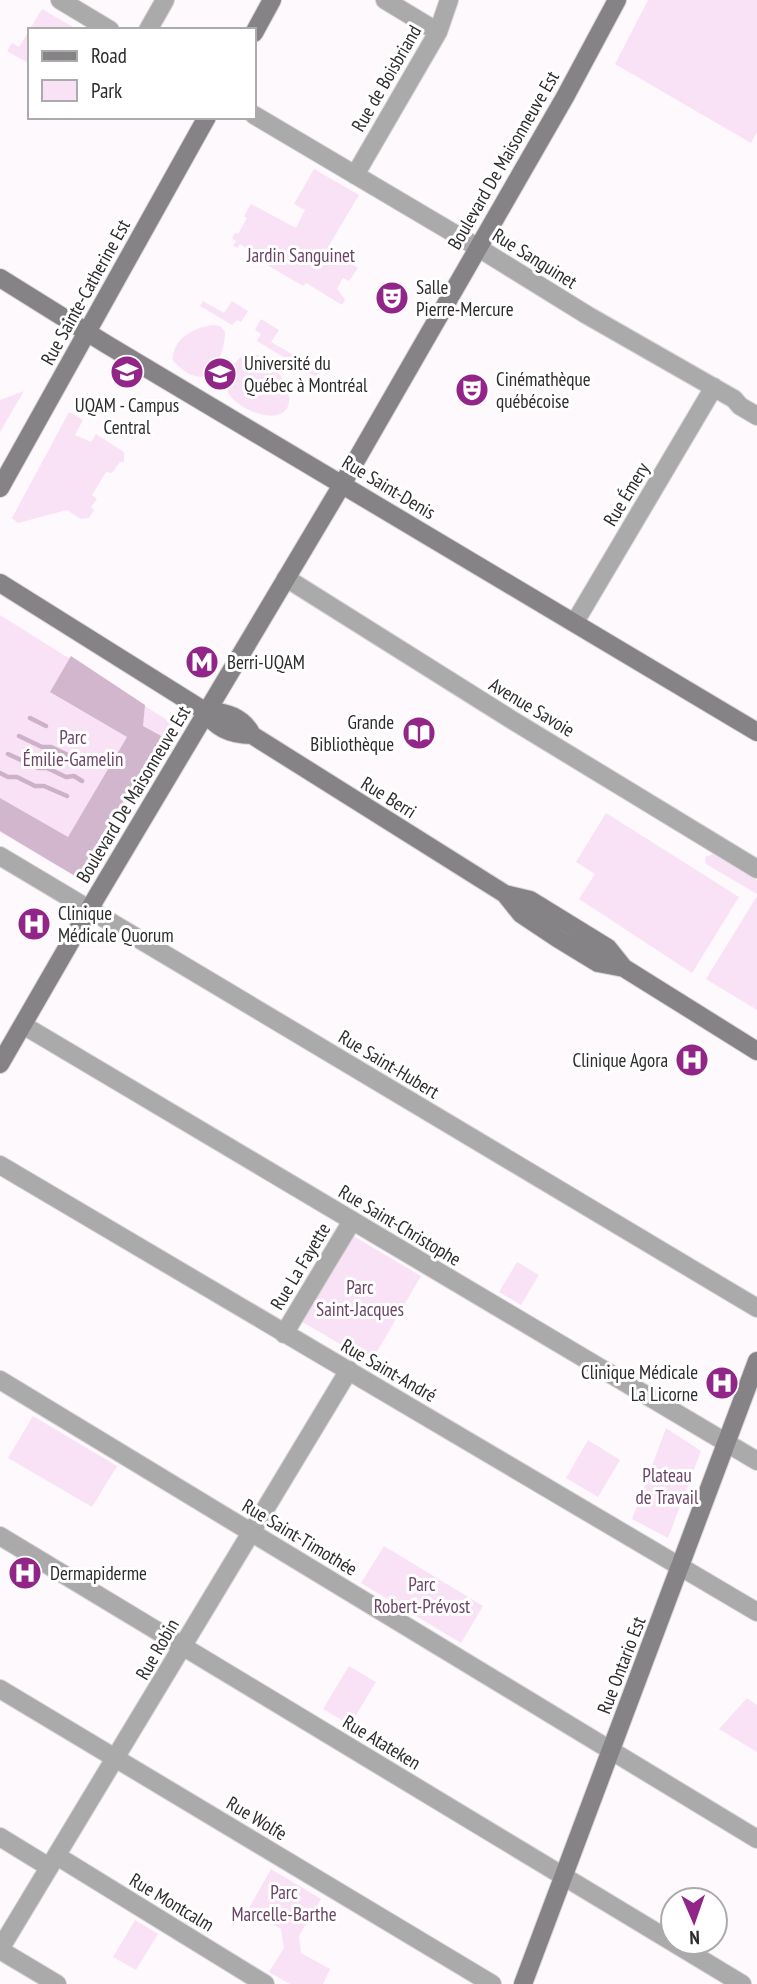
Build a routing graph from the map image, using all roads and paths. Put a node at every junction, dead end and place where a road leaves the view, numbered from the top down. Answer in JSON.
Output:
{"nodes":[{"id":1,"x":60,"y":0,"type":"edge"},
{"id":2,"x":165,"y":0,"type":"edge"},
{"id":3,"x":272,"y":0,"type":"edge"},
{"id":4,"x":385,"y":0,"type":"edge"},
{"id":5,"x":449,"y":0,"type":"edge"},
{"id":6,"x":617,"y":0,"type":"edge"},
{"id":7,"x":107,"y":28,"type":"edge"},
{"id":8,"x":149,"y":28,"type":"edge"},
{"id":9,"x":256,"y":29,"type":"edge"},
{"id":10,"x":438,"y":33,"type":"junction"},
{"id":11,"x":256,"y":116,"type":"edge"},
{"id":12,"x":206,"y":119,"type":"edge"},
{"id":13,"x":355,"y":175,"type":"junction"},
{"id":14,"x":477,"y":247,"type":"junction"},
{"id":15,"x":0,"y":278,"type":"edge"},
{"id":16,"x":87,"y":333,"type":"junction"},
{"id":17,"x":714,"y":387,"type":"junction"},
{"id":18,"x":757,"y":416,"type":"edge"},
{"id":19,"x":343,"y":483,"type":"junction"},
{"id":20,"x":0,"y":488,"type":"edge"},
{"id":21,"x":286,"y":578,"type":"junction"},
{"id":22,"x":0,"y":583,"type":"edge"},
{"id":23,"x":575,"y":622,"type":"junction"},
{"id":24,"x":206,"y":712,"type":"junction"},
{"id":25,"x":757,"y":732,"type":"edge"},
{"id":26,"x":0,"y":856,"type":"edge"},
{"id":27,"x":757,"y":869,"type":"edge"},
{"id":28,"x":89,"y":909,"type":"junction"},
{"id":29,"x":23,"y":1024,"type":"junction"},
{"id":30,"x":757,"y":1051,"type":"edge"},
{"id":31,"x":0,"y":1064,"type":"edge"},
{"id":32,"x":0,"y":1165,"type":"edge"},
{"id":33,"x":352,"y":1221,"type":"junction"},
{"id":34,"x":757,"y":1308,"type":"edge"},
{"id":35,"x":284,"y":1334,"type":"junction"},
{"id":36,"x":757,"y":1361,"type":"edge"},
{"id":37,"x":349,"y":1370,"type":"junction"},
{"id":38,"x":0,"y":1380,"type":"edge"},
{"id":39,"x":725,"y":1443,"type":"junction"},
{"id":40,"x":757,"y":1461,"type":"edge"},
{"id":41,"x":251,"y":1532,"type":"junction"},
{"id":42,"x":0,"y":1536,"type":"edge"},
{"id":43,"x":681,"y":1566,"type":"junction"},
{"id":44,"x":757,"y":1612,"type":"edge"},
{"id":45,"x":183,"y":1646,"type":"junction"},
{"id":46,"x":0,"y":1689,"type":"edge"},
{"id":47,"x":610,"y":1751,"type":"junction"},
{"id":48,"x":116,"y":1759,"type":"junction"},
{"id":49,"x":0,"y":1838,"type":"edge"},
{"id":50,"x":757,"y":1839,"type":"edge"},
{"id":51,"x":53,"y":1862,"type":"junction"},
{"id":52,"x":564,"y":1876,"type":"junction"},
{"id":53,"x":0,"y":1949,"type":"edge"},
{"id":54,"x":57,"y":1984,"type":"edge"},
{"id":55,"x":265,"y":1984,"type":"edge"},
{"id":56,"x":492,"y":1984,"type":"edge"},
{"id":57,"x":523,"y":1984,"type":"edge"},
{"id":58,"x":742,"y":1984,"type":"edge"}],
"edges":[{"from":1,"to":7,"type":"street"},
{"from":2,"to":8,"type":"street"},
{"from":3,"to":9,"type":"street"},
{"from":4,"to":10,"type":"street"},
{"from":5,"to":10,"type":"street","name":"Rue de Boisbriand"},
{"from":6,"to":14,"type":"street","name":"Boulevard De Maisonneuve Est"},
{"from":10,"to":13,"type":"street","name":"Rue de Boisbriand"},
{"from":11,"to":13,"type":"street","name":"Rue Sanguinet"},
{"from":12,"to":16,"type":"street","name":"Rue Sainte-Catherine Est"},
{"from":13,"to":14,"type":"street","name":"Rue Sanguinet"},
{"from":14,"to":17,"type":"street","name":"Rue Sanguinet"},
{"from":14,"to":19,"type":"street","name":"Boulevard De Maisonneuve Est"},
{"from":15,"to":16,"type":"street","name":"Rue Saint-Denis"},
{"from":16,"to":19,"type":"street","name":"Rue Saint-Denis"},
{"from":16,"to":20,"type":"street","name":"Rue Sainte-Catherine Est"},
{"from":17,"to":18,"type":"street","name":"Rue Sanguinet"},
{"from":17,"to":23,"type":"street","name":"Rue Émery"},
{"from":19,"to":21,"type":"street","name":"Boulevard De Maisonneuve Est"},
{"from":19,"to":23,"type":"street","name":"Rue Saint-Denis"},
{"from":21,"to":24,"type":"street","name":"Boulevard De Maisonneuve Est"},
{"from":21,"to":27,"type":"street","name":"Avenue Savoie"},
{"from":22,"to":24,"type":"street","name":"Rue Berri"},
{"from":23,"to":25,"type":"street","name":"Rue Saint-Denis"},
{"from":24,"to":28,"type":"street","name":"Boulevard De Maisonneuve Est"},
{"from":24,"to":30,"type":"street","name":"Rue Berri"},
{"from":26,"to":28,"type":"street","name":"Rue Saint-Hubert"},
{"from":28,"to":29,"type":"street","name":"Boulevard De Maisonneuve Est"},
{"from":28,"to":34,"type":"street","name":"Rue Saint-Hubert"},
{"from":29,"to":31,"type":"street","name":"Boulevard De Maisonneuve Est"},
{"from":29,"to":33,"type":"street","name":"Rue Saint-Christophe"},
{"from":32,"to":35,"type":"street","name":"Rue Saint-André"},
{"from":33,"to":35,"type":"street","name":"Rue La Fayette"},
{"from":33,"to":39,"type":"street","name":"Rue Saint-Christophe"},
{"from":35,"to":37,"type":"street","name":"Rue Saint-André"},
{"from":36,"to":39,"type":"street","name":"Rue Ontario Est"},
{"from":37,"to":41,"type":"street","name":"Rue Robin"},
{"from":37,"to":43,"type":"street","name":"Rue Saint-André"},
{"from":38,"to":41,"type":"street","name":"Rue Saint-Timothée"},
{"from":39,"to":40,"type":"street","name":"Rue Saint-Christophe"},
{"from":39,"to":43,"type":"street","name":"Rue Ontario Est"},
{"from":41,"to":45,"type":"street","name":"Rue Robin"},
{"from":41,"to":47,"type":"street","name":"Rue Saint-Timothée"},
{"from":42,"to":45,"type":"street","name":"Rue Atateken"},
{"from":43,"to":44,"type":"street","name":"Rue Saint-André"},
{"from":43,"to":47,"type":"street","name":"Rue Ontario Est"},
{"from":45,"to":48,"type":"street","name":"Rue Robin"},
{"from":45,"to":52,"type":"street","name":"Rue Atateken"},
{"from":46,"to":48,"type":"street","name":"Rue Wolfe"},
{"from":47,"to":50,"type":"street","name":"Rue Saint-Timothée"},
{"from":47,"to":52,"type":"street","name":"Rue Ontario Est"},
{"from":48,"to":51,"type":"street","name":"Rue Robin"},
{"from":48,"to":56,"type":"street","name":"Rue Wolfe"},
{"from":49,"to":51,"type":"street","name":"Rue Montcalm"},
{"from":51,"to":53,"type":"street","name":"Rue Robin"},
{"from":51,"to":55,"type":"street","name":"Rue Montcalm"},
{"from":52,"to":57,"type":"street","name":"Rue Ontario Est"},
{"from":52,"to":58,"type":"street","name":"Rue Atateken"},
{"from":53,"to":54,"type":"street"}]}
